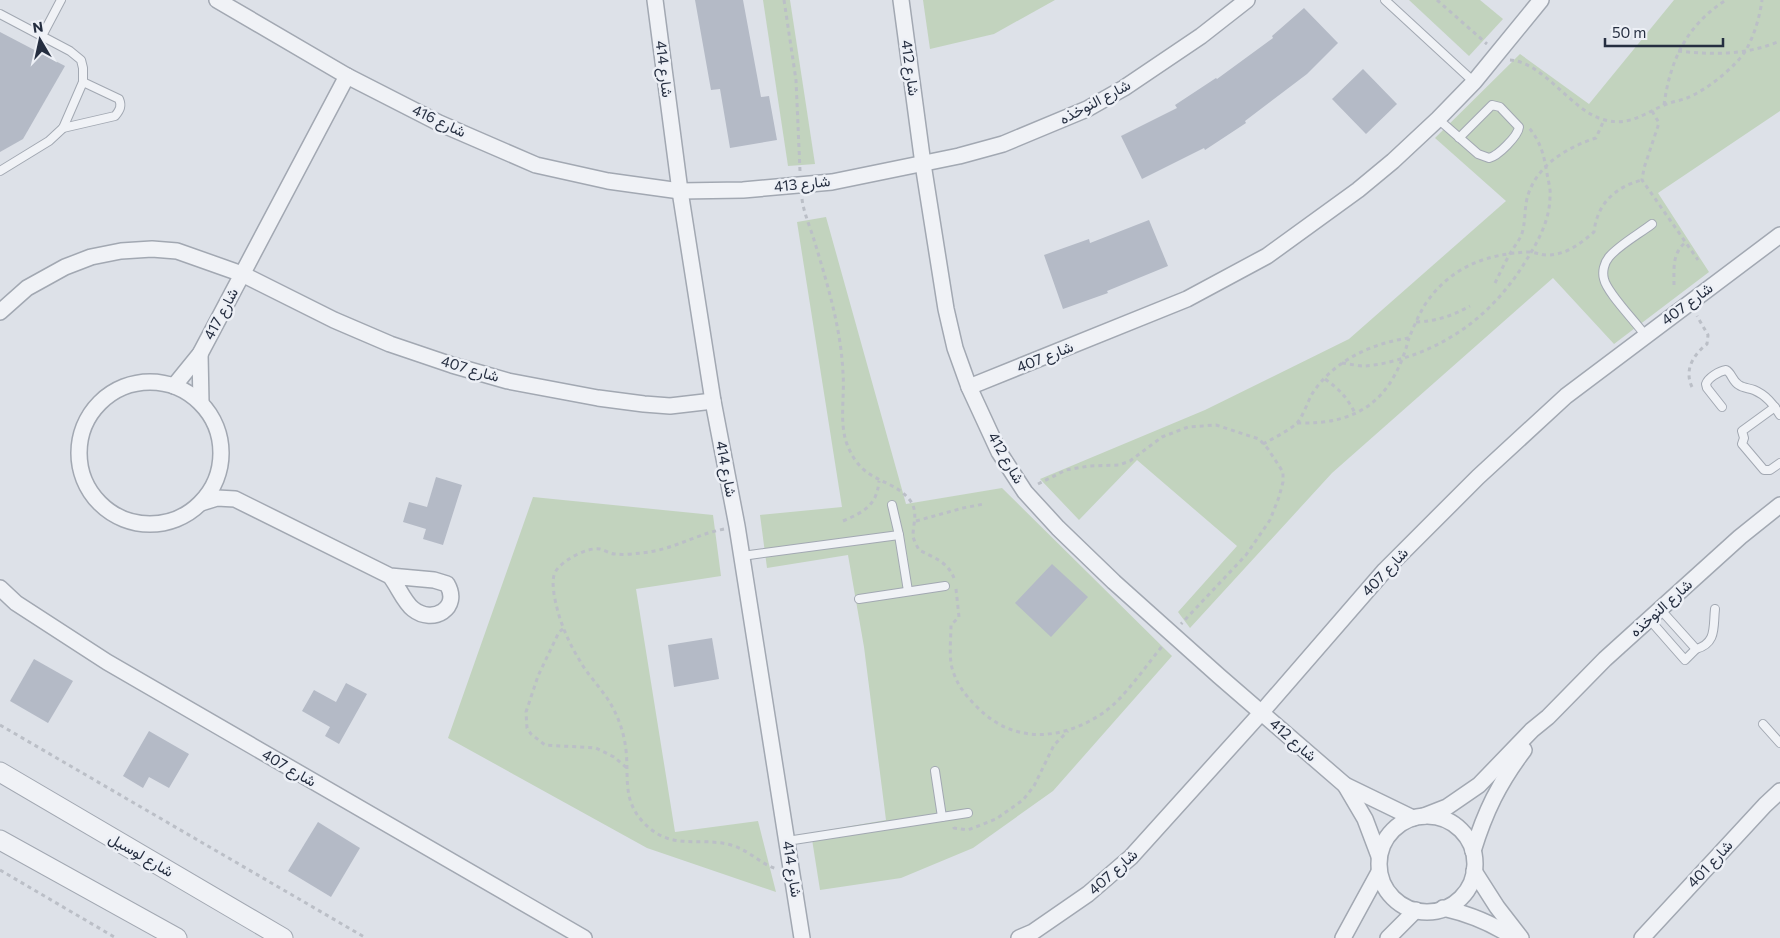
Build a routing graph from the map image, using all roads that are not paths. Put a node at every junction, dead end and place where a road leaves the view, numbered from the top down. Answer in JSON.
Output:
{"nodes":[{"id":1,"x":61,"y":0,"type":"edge"},
{"id":2,"x":217,"y":0,"type":"edge"},
{"id":3,"x":655,"y":0,"type":"edge"},
{"id":4,"x":901,"y":0,"type":"edge"},
{"id":5,"x":1247,"y":0,"type":"edge"},
{"id":6,"x":1385,"y":0,"type":"edge"},
{"id":7,"x":1541,"y":0,"type":"edge"},
{"id":8,"x":0,"y":14,"type":"edge"},
{"id":9,"x":42,"y":36,"type":"junction"},
{"id":10,"x":347,"y":76,"type":"junction"},
{"id":11,"x":83,"y":82,"type":"junction"},
{"id":12,"x":1474,"y":82,"type":"junction"},
{"id":13,"x":1438,"y":119,"type":"junction"},
{"id":14,"x":63,"y":128,"type":"junction"},
{"id":15,"x":1459,"y":138,"type":"junction"},
{"id":16,"x":923,"y":164,"type":"junction"},
{"id":17,"x":0,"y":171,"type":"edge"},
{"id":18,"x":680,"y":191,"type":"junction"},
{"id":19,"x":1652,"y":224,"type":"dead end"},
{"id":20,"x":1780,"y":235,"type":"edge"},
{"id":21,"x":242,"y":274,"type":"junction"},
{"id":22,"x":0,"y":312,"type":"edge"},
{"id":23,"x":1646,"y":335,"type":"junction"},
{"id":24,"x":200,"y":354,"type":"junction"},
{"id":25,"x":174,"y":386,"type":"junction"},
{"id":26,"x":969,"y":387,"type":"junction"},
{"id":27,"x":713,"y":401,"type":"junction"},
{"id":28,"x":201,"y":403,"type":"junction"},
{"id":29,"x":1722,"y":407,"type":"dead end"},
{"id":30,"x":1775,"y":407,"type":"junction"},
{"id":31,"x":1780,"y":415,"type":"edge"},
{"id":32,"x":221,"y":462,"type":"junction"},
{"id":33,"x":1780,"y":463,"type":"edge"},
{"id":34,"x":235,"y":499,"type":"junction"},
{"id":35,"x":201,"y":503,"type":"junction"},
{"id":36,"x":892,"y":505,"type":"dead end"},
{"id":37,"x":1780,"y":505,"type":"edge"},
{"id":38,"x":899,"y":535,"type":"junction"},
{"id":39,"x":742,"y":556,"type":"junction"},
{"id":40,"x":390,"y":576,"type":"dead end"},
{"id":41,"x":945,"y":586,"type":"dead end"},
{"id":42,"x":0,"y":588,"type":"edge"},
{"id":43,"x":908,"y":592,"type":"junction"},
{"id":44,"x":859,"y":599,"type":"dead end"},
{"id":45,"x":1660,"y":608,"type":"junction"},
{"id":46,"x":1715,"y":609,"type":"dead end"},
{"id":47,"x":1649,"y":619,"type":"junction"},
{"id":48,"x":1696,"y":649,"type":"junction"},
{"id":49,"x":1261,"y":712,"type":"junction"},
{"id":50,"x":1548,"y":717,"type":"junction"},
{"id":51,"x":1763,"y":724,"type":"dead end"},
{"id":52,"x":1780,"y":743,"type":"edge"},
{"id":53,"x":935,"y":771,"type":"dead end"},
{"id":54,"x":0,"y":772,"type":"edge"},
{"id":55,"x":1345,"y":785,"type":"junction"},
{"id":56,"x":1780,"y":791,"type":"edge"},
{"id":57,"x":968,"y":813,"type":"dead end"},
{"id":58,"x":942,"y":817,"type":"junction"},
{"id":59,"x":1419,"y":817,"type":"junction"},
{"id":60,"x":0,"y":840,"type":"edge"},
{"id":61,"x":787,"y":841,"type":"junction"},
{"id":62,"x":1473,"y":851,"type":"junction"},
{"id":63,"x":1379,"y":856,"type":"junction"},
{"id":64,"x":1474,"y":871,"type":"junction"},
{"id":65,"x":1379,"y":872,"type":"junction"},
{"id":66,"x":1443,"y":908,"type":"junction"},
{"id":67,"x":1416,"y":910,"type":"junction"},
{"id":68,"x":177,"y":938,"type":"edge"},
{"id":69,"x":283,"y":938,"type":"edge"},
{"id":70,"x":584,"y":938,"type":"edge"},
{"id":71,"x":802,"y":938,"type":"edge"},
{"id":72,"x":1019,"y":938,"type":"edge"},
{"id":73,"x":1343,"y":938,"type":"edge"},
{"id":74,"x":1388,"y":938,"type":"edge"},
{"id":75,"x":1514,"y":938,"type":"edge"},
{"id":76,"x":1521,"y":938,"type":"edge"},
{"id":77,"x":1642,"y":938,"type":"edge"}],
"edges":[{"from":1,"to":9,"type":"lane"},
{"from":2,"to":10,"type":"street","name":"شارع 416"},
{"from":3,"to":18,"type":"street","name":"شارع 414"},
{"from":4,"to":16,"type":"street","name":"شارع 412"},
{"from":5,"to":16,"type":"street","name":"شارع النوخذه"},
{"from":6,"to":12,"type":"lane"},
{"from":7,"to":12,"type":"street","name":"شارع 407"},
{"from":8,"to":9,"type":"lane"},
{"from":9,"to":11,"type":"lane"},
{"from":10,"to":18,"type":"street","name":"شارع 416"},
{"from":10,"to":21,"type":"street"},
{"from":11,"to":14,"type":"lane"},
{"from":11,"to":14,"type":"lane"},
{"from":12,"to":13,"type":"street","name":"شارع 407"},
{"from":13,"to":15,"type":"lane"},
{"from":13,"to":26,"type":"street","name":"شارع 407"},
{"from":14,"to":17,"type":"lane"},
{"from":15,"to":15,"type":"lane"},
{"from":16,"to":18,"type":"street","name":"شارع 413"},
{"from":16,"to":26,"type":"street","name":"شارع 412"},
{"from":18,"to":27,"type":"street","name":"شارع 414"},
{"from":19,"to":23,"type":"lane"},
{"from":20,"to":23,"type":"street","name":"شارع 407"},
{"from":21,"to":22,"type":"street","name":"شارع 407"},
{"from":21,"to":24,"type":"street","name":"شارع 417"},
{"from":21,"to":27,"type":"street","name":"شارع 407"},
{"from":23,"to":49,"type":"street","name":"شارع 407"},
{"from":24,"to":25,"type":"street","name":"شارع 417"},
{"from":24,"to":28,"type":"street","name":"شارع 417"},
{"from":25,"to":28,"type":"street"},
{"from":25,"to":35,"type":"street"},
{"from":26,"to":49,"type":"street","name":"شارع 412"},
{"from":27,"to":39,"type":"street","name":"شارع 414"},
{"from":28,"to":32,"type":"street"},
{"from":29,"to":30,"type":"lane"},
{"from":30,"to":31,"type":"lane"},
{"from":30,"to":33,"type":"lane"},
{"from":32,"to":34,"type":"street"},
{"from":32,"to":35,"type":"street"},
{"from":34,"to":35,"type":"street"},
{"from":34,"to":40,"type":"street"},
{"from":36,"to":38,"type":"lane"},
{"from":37,"to":45,"type":"street","name":"شارع النوخذه"},
{"from":38,"to":39,"type":"lane"},
{"from":38,"to":43,"type":"lane"},
{"from":39,"to":61,"type":"street","name":"شارع 414"},
{"from":41,"to":43,"type":"lane"},
{"from":42,"to":70,"type":"street","name":"شارع 407"},
{"from":43,"to":44,"type":"lane"},
{"from":45,"to":47,"type":"street","name":"شارع النوخذه"},
{"from":45,"to":48,"type":"lane"},
{"from":46,"to":48,"type":"lane"},
{"from":47,"to":48,"type":"lane"},
{"from":47,"to":50,"type":"street","name":"شارع النوخذه"},
{"from":49,"to":55,"type":"street","name":"شارع 412"},
{"from":49,"to":72,"type":"street","name":"شارع 407"},
{"from":50,"to":59,"type":"street","name":"شارع النوخذه"},
{"from":50,"to":62,"type":"street","name":"شارع النوخذه"},
{"from":51,"to":52,"type":"lane"},
{"from":53,"to":58,"type":"lane"},
{"from":54,"to":69,"type":"street","name":"شارع لوسيل"},
{"from":55,"to":59,"type":"street","name":"شارع 412"},
{"from":55,"to":63,"type":"street","name":"شارع 412"},
{"from":56,"to":77,"type":"street","name":"شارع 401"},
{"from":57,"to":58,"type":"lane"},
{"from":58,"to":61,"type":"lane"},
{"from":59,"to":62,"type":"street"},
{"from":59,"to":63,"type":"street"},
{"from":60,"to":68,"type":"street"},
{"from":61,"to":71,"type":"street","name":"شارع 414"},
{"from":62,"to":64,"type":"street"},
{"from":63,"to":65,"type":"street"},
{"from":64,"to":66,"type":"street"},
{"from":64,"to":76,"type":"street"},
{"from":65,"to":67,"type":"street"},
{"from":65,"to":73,"type":"street"},
{"from":66,"to":67,"type":"street"},
{"from":66,"to":75,"type":"street"},
{"from":67,"to":74,"type":"street"}]}
